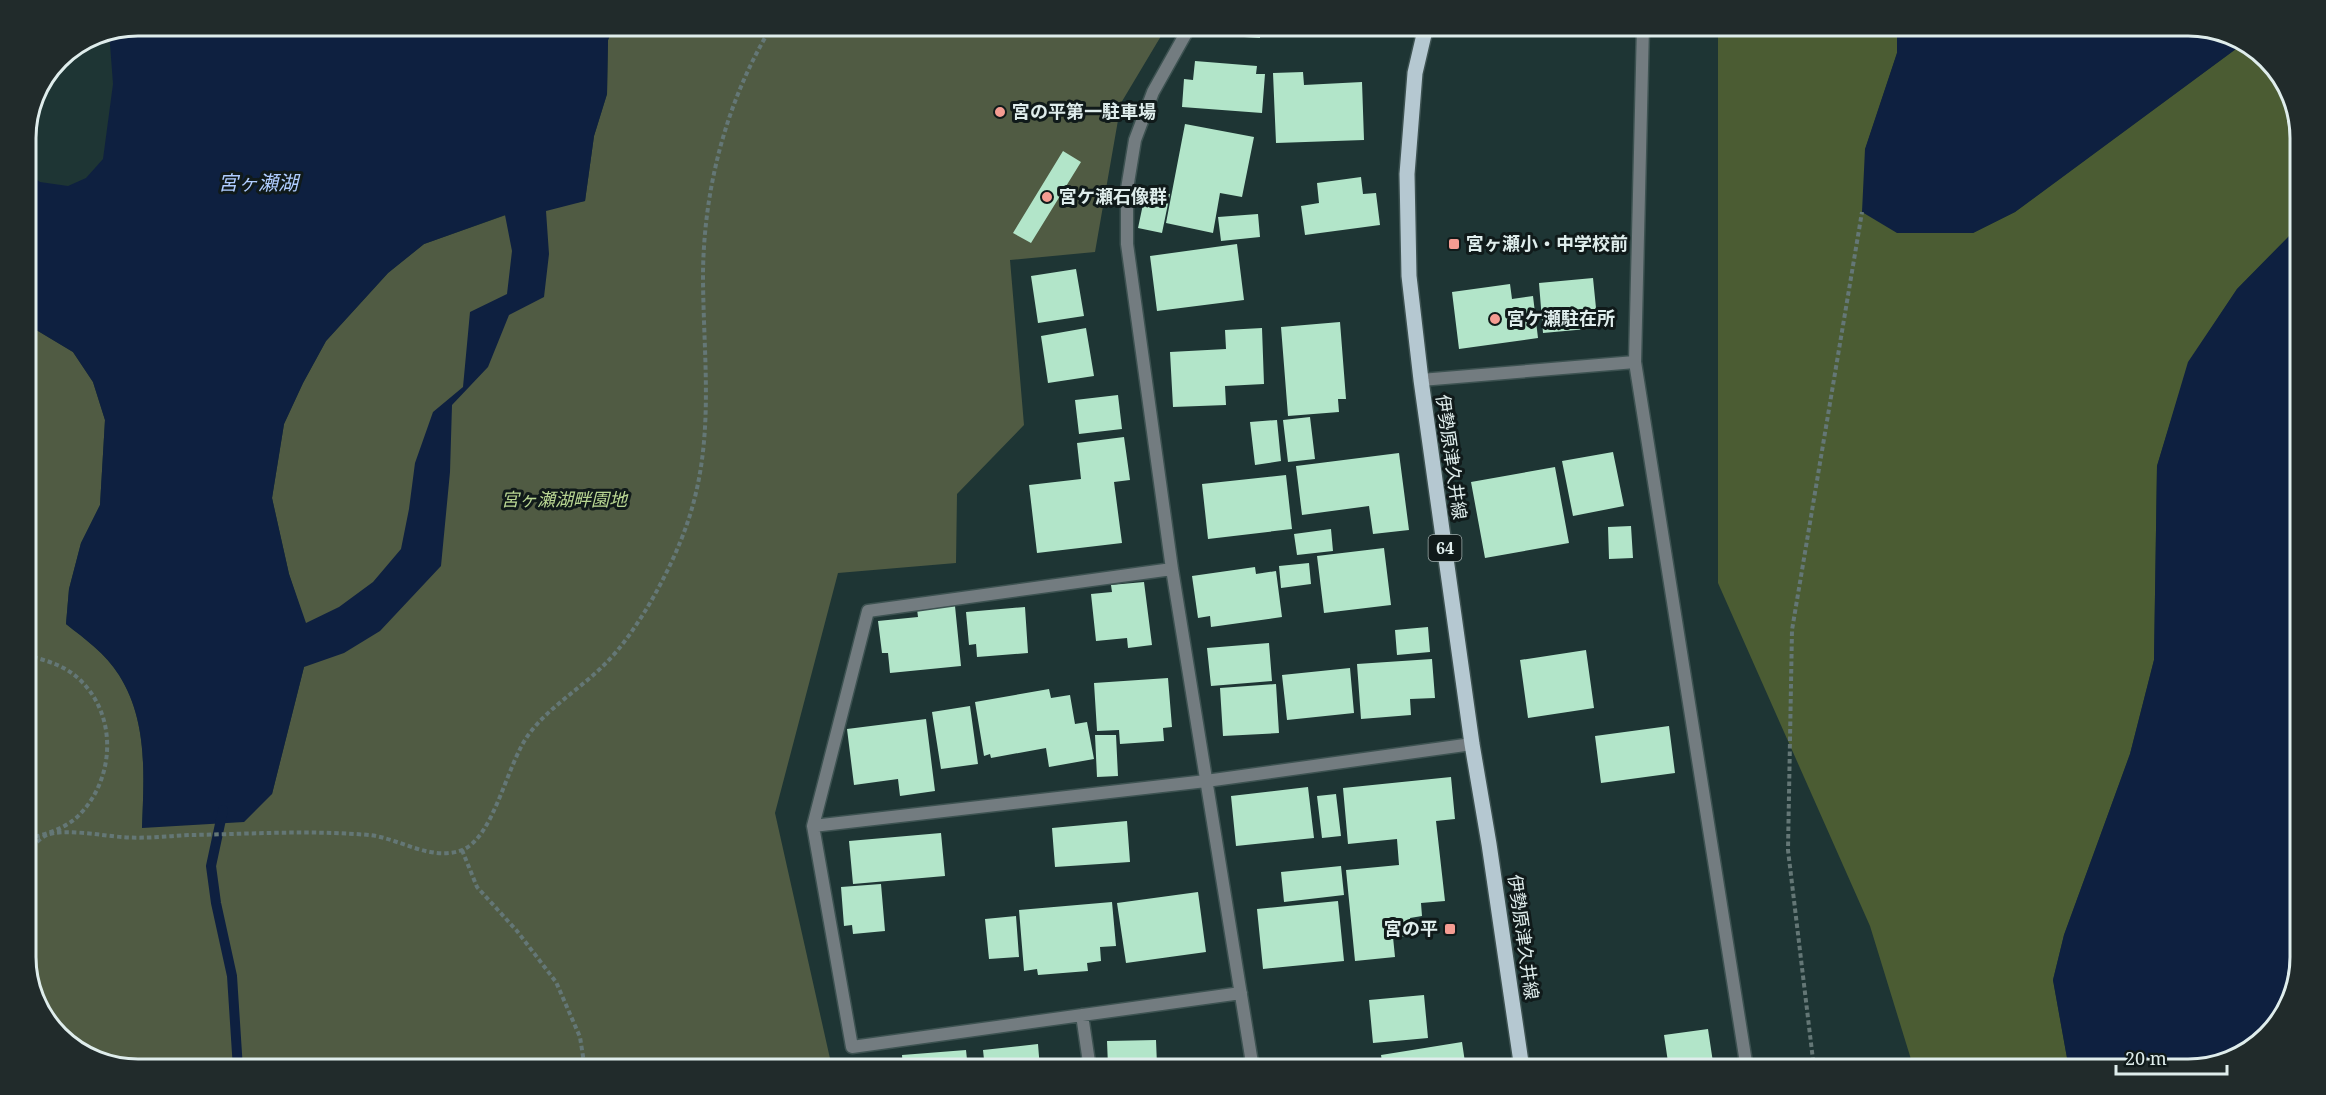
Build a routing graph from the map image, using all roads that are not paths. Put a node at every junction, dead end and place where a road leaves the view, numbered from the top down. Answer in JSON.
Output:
{"nodes":[{"id":1,"x":1184,"y":36,"type":"edge"},
{"id":2,"x":1424,"y":36,"type":"edge"},
{"id":3,"x":1642,"y":36,"type":"edge"},
{"id":4,"x":1635,"y":362,"type":"junction"},
{"id":5,"x":1421,"y":380,"type":"junction"},
{"id":6,"x":1172,"y":569,"type":"junction"},
{"id":7,"x":1472,"y":744,"type":"junction"},
{"id":8,"x":1206,"y":781,"type":"junction"},
{"id":9,"x":813,"y":826,"type":"junction"},
{"id":10,"x":1241,"y":993,"type":"junction"},
{"id":11,"x":1082,"y":1015,"type":"junction"},
{"id":12,"x":1088,"y":1059,"type":"edge"},
{"id":13,"x":1251,"y":1059,"type":"edge"},
{"id":14,"x":1520,"y":1059,"type":"edge"},
{"id":15,"x":1745,"y":1059,"type":"edge"}],
"edges":[{"from":1,"to":6,"type":"street"},
{"from":2,"to":5,"type":"main road","name":"伊勢原津久井線","number":"64"},
{"from":3,"to":4,"type":"street"},
{"from":4,"to":5,"type":"street"},
{"from":4,"to":15,"type":"street"},
{"from":5,"to":7,"type":"main road","name":"伊勢原津久井線","number":"64"},
{"from":6,"to":8,"type":"street"},
{"from":6,"to":9,"type":"street"},
{"from":7,"to":8,"type":"street"},
{"from":7,"to":14,"type":"main road","name":"伊勢原津久井線","number":"64"},
{"from":8,"to":9,"type":"street"},
{"from":8,"to":10,"type":"street"},
{"from":9,"to":11,"type":"street"},
{"from":10,"to":11,"type":"street"},
{"from":10,"to":13,"type":"street"},
{"from":11,"to":12,"type":"street"}]}
